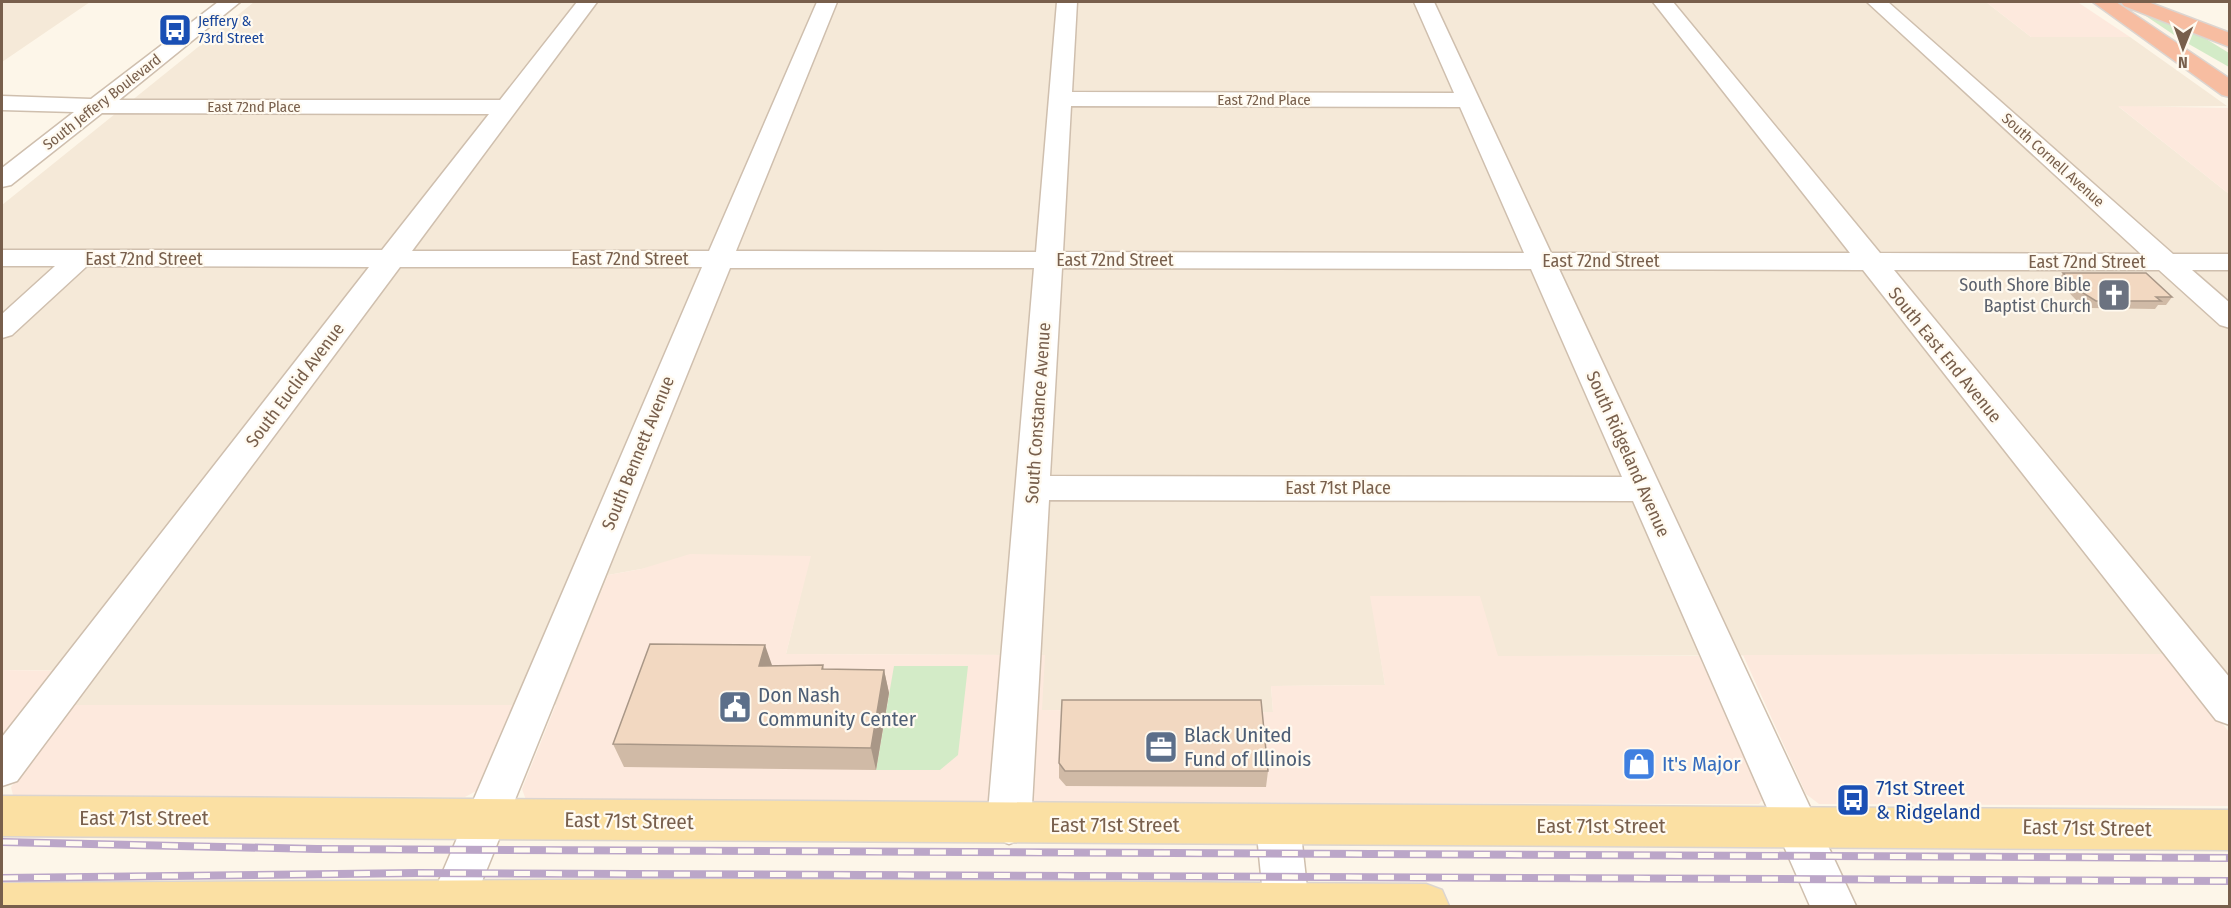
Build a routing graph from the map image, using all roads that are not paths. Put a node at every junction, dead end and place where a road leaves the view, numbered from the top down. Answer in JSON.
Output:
{"nodes":[{"id":1,"x":230,"y":2,"type":"edge"},
{"id":2,"x":587,"y":2,"type":"edge"},
{"id":3,"x":827,"y":2,"type":"edge"},
{"id":4,"x":1067,"y":2,"type":"edge"},
{"id":5,"x":1424,"y":2,"type":"edge"},
{"id":6,"x":1663,"y":2,"type":"edge"},
{"id":7,"x":1877,"y":2,"type":"edge"},
{"id":8,"x":2103,"y":2,"type":"edge"},
{"id":9,"x":2131,"y":2,"type":"edge"},
{"id":10,"x":2177,"y":2,"type":"edge"},
{"id":11,"x":2229,"y":35,"type":"edge"},
{"id":12,"x":2229,"y":41,"type":"edge"},
{"id":13,"x":2229,"y":90,"type":"edge"},
{"id":14,"x":1060,"y":99,"type":"junction"},
{"id":15,"x":1468,"y":100,"type":"junction"},
{"id":16,"x":2,"y":103,"type":"edge"},
{"id":17,"x":97,"y":105,"type":"junction"},
{"id":18,"x":506,"y":107,"type":"junction"},
{"id":19,"x":2,"y":180,"type":"edge"},
{"id":20,"x":2,"y":258,"type":"edge"},
{"id":21,"x":79,"y":258,"type":"junction"},
{"id":22,"x":391,"y":259,"type":"junction"},
{"id":23,"x":718,"y":260,"type":"junction"},
{"id":24,"x":1049,"y":260,"type":"junction"},
{"id":25,"x":1541,"y":261,"type":"junction"},
{"id":26,"x":1870,"y":262,"type":"junction"},
{"id":27,"x":2167,"y":262,"type":"junction"},
{"id":28,"x":2229,"y":262,"type":"edge"},
{"id":29,"x":2229,"y":319,"type":"edge"},
{"id":30,"x":2,"y":329,"type":"edge"},
{"id":31,"x":1033,"y":488,"type":"junction"},
{"id":32,"x":1644,"y":489,"type":"junction"},
{"id":33,"x":2229,"y":708,"type":"edge"},
{"id":34,"x":2,"y":768,"type":"edge"},
{"id":35,"x":2,"y":816,"type":"edge"},
{"id":36,"x":487,"y":818,"type":"junction"},
{"id":37,"x":1009,"y":824,"type":"junction"},
{"id":38,"x":1278,"y":825,"type":"junction"},
{"id":39,"x":1796,"y":826,"type":"junction"},
{"id":40,"x":2229,"y":830,"type":"edge"},
{"id":41,"x":450,"y":904,"type":"junction"},
{"id":42,"x":728,"y":904,"type":"edge"},
{"id":43,"x":2,"y":905,"type":"edge"},
{"id":44,"x":175,"y":905,"type":"edge"},
{"id":45,"x":1287,"y":905,"type":"edge"},
{"id":46,"x":1426,"y":906,"type":"edge"},
{"id":47,"x":1833,"y":906,"type":"edge"}],
"edges":[{"from":1,"to":17,"type":"street","name":"South Jeffery Boulevard"},
{"from":2,"to":18,"type":"street","name":"South Euclid Avenue"},
{"from":3,"to":23,"type":"street","name":"South Bennett Avenue"},
{"from":4,"to":14,"type":"street","name":"South Constance Avenue"},
{"from":5,"to":15,"type":"street","name":"South Ridgeland Avenue"},
{"from":6,"to":26,"type":"street","name":"South East End Avenue"},
{"from":7,"to":27,"type":"street","name":"South Cornell Avenue"},
{"from":8,"to":13,"type":"highway"},
{"from":9,"to":12,"type":"highway"},
{"from":10,"to":11,"type":"highway"},
{"from":14,"to":15,"type":"street","name":"East 72nd Place"},
{"from":14,"to":24,"type":"street","name":"South Constance Avenue"},
{"from":15,"to":25,"type":"street","name":"South Ridgeland Avenue"},
{"from":16,"to":17,"type":"street","name":"East 72nd Place"},
{"from":17,"to":18,"type":"street","name":"East 72nd Place"},
{"from":17,"to":19,"type":"street","name":"South Jeffery Boulevard"},
{"from":18,"to":22,"type":"street","name":"South Euclid Avenue"},
{"from":20,"to":21,"type":"street","name":"East 72nd Street"},
{"from":21,"to":22,"type":"street","name":"East 72nd Street"},
{"from":21,"to":30,"type":"street"},
{"from":22,"to":23,"type":"street","name":"East 72nd Street"},
{"from":22,"to":34,"type":"street","name":"South Euclid Avenue"},
{"from":23,"to":24,"type":"street","name":"East 72nd Street"},
{"from":23,"to":36,"type":"street","name":"South Bennett Avenue"},
{"from":24,"to":25,"type":"street","name":"East 72nd Street"},
{"from":24,"to":31,"type":"street","name":"South Constance Avenue"},
{"from":25,"to":26,"type":"street","name":"East 72nd Street"},
{"from":25,"to":32,"type":"street","name":"South Ridgeland Avenue"},
{"from":26,"to":27,"type":"street","name":"East 72nd Street"},
{"from":26,"to":33,"type":"street","name":"South East End Avenue"},
{"from":27,"to":28,"type":"street","name":"East 72nd Street"},
{"from":27,"to":29,"type":"street","name":"South Cornell Avenue"},
{"from":31,"to":32,"type":"street","name":"East 71st Place"},
{"from":31,"to":37,"type":"street","name":"South Constance Avenue"},
{"from":32,"to":39,"type":"street","name":"South Ridgeland Avenue"},
{"from":35,"to":36,"type":"main road","name":"East 71st Street"},
{"from":36,"to":37,"type":"main road","name":"East 71st Street"},
{"from":36,"to":41,"type":"street","name":"South Bennett Avenue"},
{"from":37,"to":38,"type":"main road","name":"East 71st Street"},
{"from":38,"to":39,"type":"main road","name":"East 71st Street"},
{"from":38,"to":45,"type":"street"},
{"from":39,"to":40,"type":"main road","name":"East 71st Street"},
{"from":39,"to":47,"type":"street","name":"South Ridgeland Avenue"},
{"from":41,"to":42,"type":"main road"},
{"from":41,"to":44,"type":"main road"},
{"from":42,"to":45,"type":"main road"},
{"from":43,"to":44,"type":"main road"},
{"from":45,"to":46,"type":"main road"}]}
